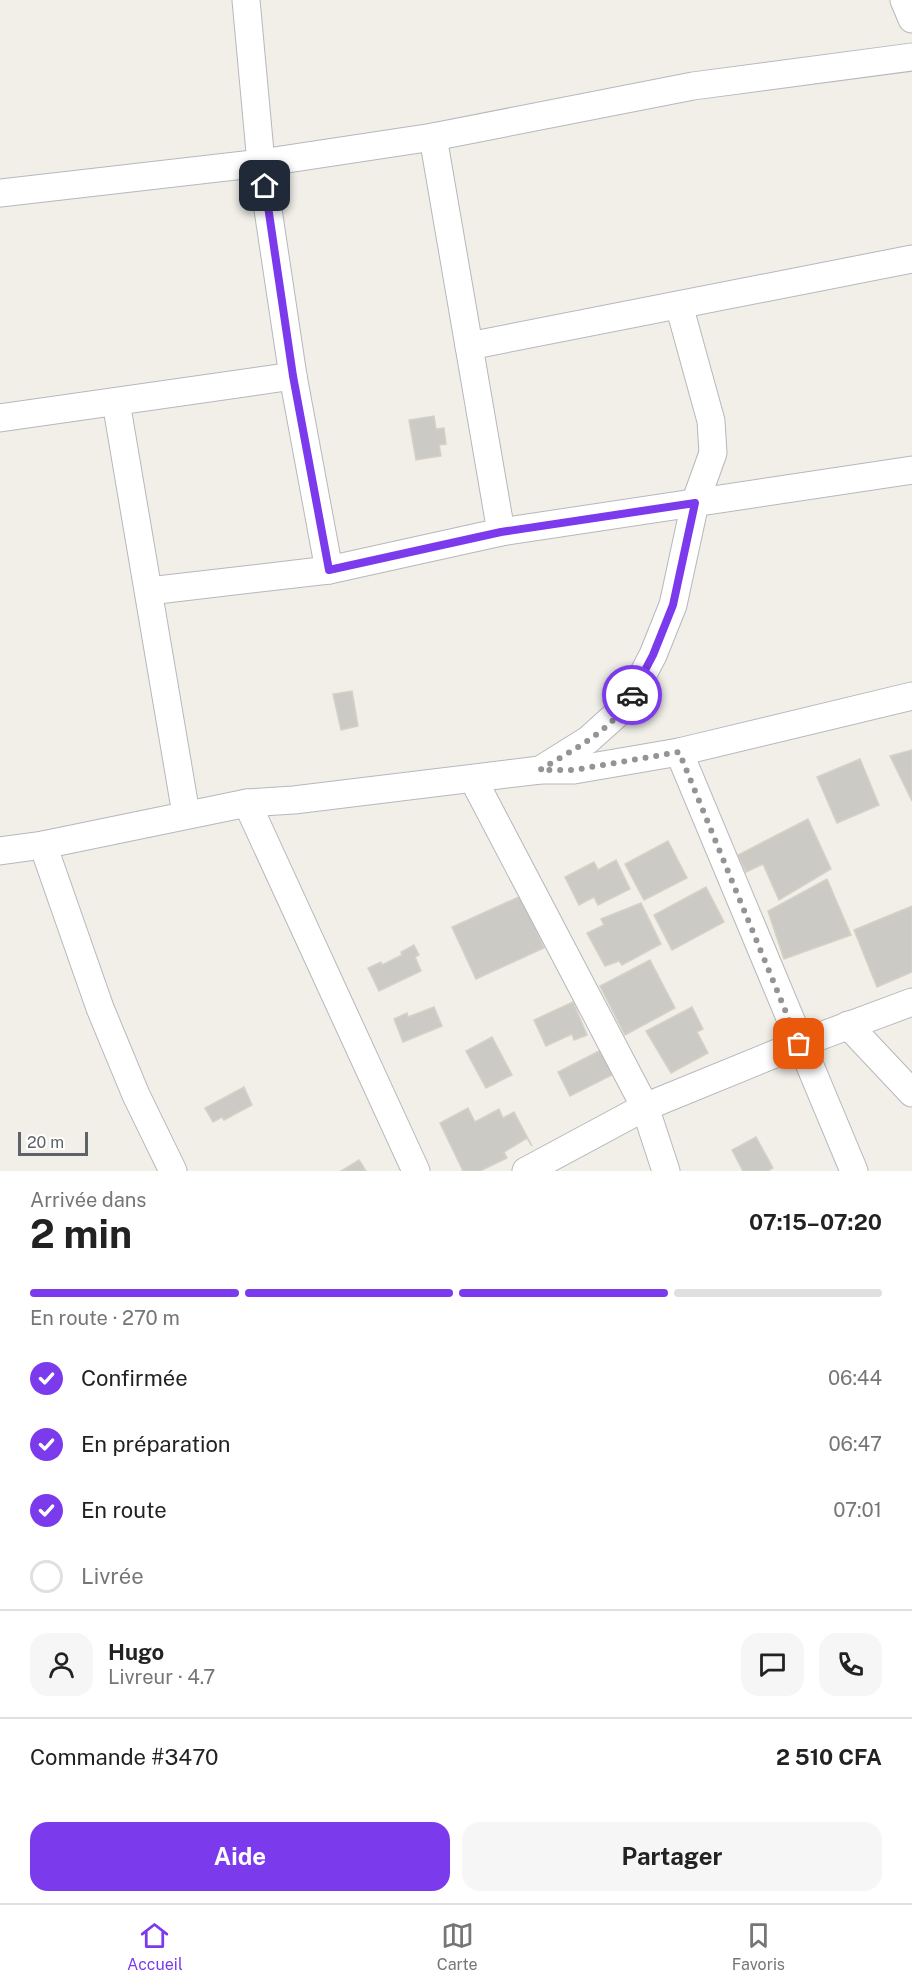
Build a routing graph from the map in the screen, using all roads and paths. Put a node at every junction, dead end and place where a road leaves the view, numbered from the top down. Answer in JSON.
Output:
{"nodes":[{"id":1,"x":246,"y":0,"type":"edge"},
{"id":2,"x":904,"y":0,"type":"edge"},
{"id":3,"x":912,"y":19,"type":"edge"},
{"id":4,"x":912,"y":57,"type":"edge"},
{"id":5,"x":433,"y":137,"type":"junction"},
{"id":6,"x":261,"y":163,"type":"junction"},
{"id":7,"x":0,"y":193,"type":"edge"},
{"id":8,"x":912,"y":259,"type":"edge"},
{"id":9,"x":678,"y":305,"type":"junction"},
{"id":10,"x":469,"y":346,"type":"junction"},
{"id":11,"x":293,"y":376,"type":"junction"},
{"id":12,"x":116,"y":402,"type":"junction"},
{"id":13,"x":0,"y":418,"type":"edge"},
{"id":14,"x":912,"y":470,"type":"edge"},
{"id":15,"x":695,"y":503,"type":"junction"},
{"id":16,"x":501,"y":532,"type":"junction"},
{"id":17,"x":329,"y":570,"type":"junction"},
{"id":18,"x":149,"y":591,"type":"junction"},
{"id":19,"x":912,"y":696,"type":"edge"},
{"id":20,"x":679,"y":752,"type":"junction"},
{"id":21,"x":540,"y":770,"type":"junction"},
{"id":22,"x":473,"y":779,"type":"junction"},
{"id":23,"x":247,"y":803,"type":"junction"},
{"id":24,"x":186,"y":814,"type":"junction"},
{"id":25,"x":43,"y":845,"type":"junction"},
{"id":26,"x":0,"y":851,"type":"edge"},
{"id":27,"x":912,"y":1002,"type":"edge"},
{"id":28,"x":848,"y":1025,"type":"junction"},
{"id":29,"x":799,"y":1044,"type":"junction"},
{"id":30,"x":912,"y":1094,"type":"edge"},
{"id":31,"x":645,"y":1107,"type":"junction"},
{"id":32,"x":173,"y":1171,"type":"edge"},
{"id":33,"x":416,"y":1171,"type":"edge"},
{"id":34,"x":526,"y":1171,"type":"edge"},
{"id":35,"x":666,"y":1171,"type":"edge"},
{"id":36,"x":854,"y":1171,"type":"edge"}],
"edges":[{"from":1,"to":6,"type":"street"},
{"from":2,"to":3,"type":"street"},
{"from":4,"to":5,"type":"street"},
{"from":5,"to":6,"type":"street"},
{"from":5,"to":10,"type":"street"},
{"from":6,"to":7,"type":"street"},
{"from":6,"to":11,"type":"street"},
{"from":8,"to":9,"type":"street"},
{"from":9,"to":10,"type":"street"},
{"from":9,"to":15,"type":"street"},
{"from":10,"to":16,"type":"street"},
{"from":11,"to":12,"type":"street"},
{"from":11,"to":17,"type":"street"},
{"from":12,"to":13,"type":"street"},
{"from":12,"to":18,"type":"street"},
{"from":14,"to":15,"type":"street"},
{"from":15,"to":16,"type":"street"},
{"from":15,"to":21,"type":"street"},
{"from":16,"to":17,"type":"street"},
{"from":17,"to":18,"type":"street"},
{"from":18,"to":24,"type":"street"},
{"from":19,"to":20,"type":"street"},
{"from":20,"to":21,"type":"street"},
{"from":20,"to":29,"type":"street"},
{"from":21,"to":22,"type":"street"},
{"from":22,"to":23,"type":"street"},
{"from":22,"to":31,"type":"street"},
{"from":23,"to":24,"type":"street"},
{"from":23,"to":33,"type":"street"},
{"from":24,"to":25,"type":"street"},
{"from":25,"to":26,"type":"street"},
{"from":25,"to":32,"type":"street"},
{"from":27,"to":28,"type":"street"},
{"from":28,"to":29,"type":"street"},
{"from":28,"to":30,"type":"street"},
{"from":29,"to":31,"type":"street"},
{"from":29,"to":36,"type":"street"},
{"from":31,"to":34,"type":"street"},
{"from":31,"to":35,"type":"street"}]}
